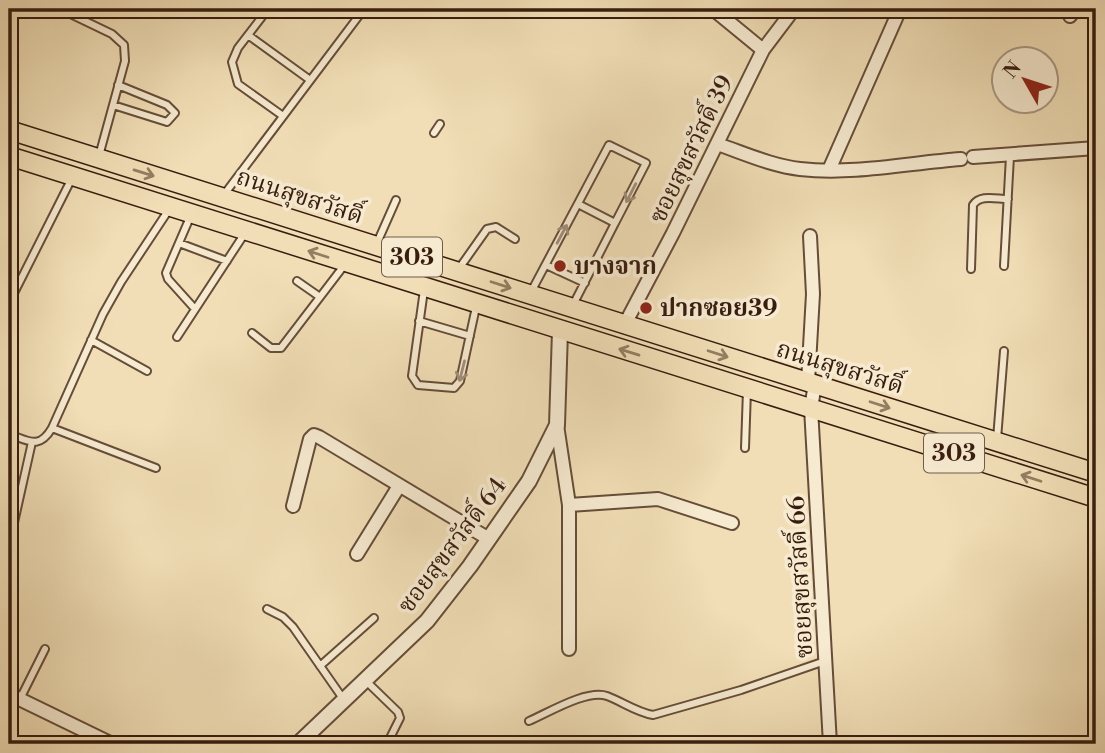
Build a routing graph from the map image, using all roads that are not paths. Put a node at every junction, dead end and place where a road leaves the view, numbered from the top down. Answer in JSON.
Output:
{"nodes":[{"id":1,"x":61,"y":9,"type":"edge"},
{"id":2,"x":268,"y":9,"type":"edge"},
{"id":3,"x":364,"y":9,"type":"edge"},
{"id":4,"x":713,"y":9,"type":"edge"},
{"id":5,"x":794,"y":9,"type":"edge"},
{"id":6,"x":900,"y":9,"type":"edge"},
{"id":7,"x":248,"y":35,"type":"junction"},
{"id":8,"x":763,"y":50,"type":"junction"},
{"id":9,"x":310,"y":80,"type":"junction"},
{"id":10,"x":118,"y":85,"type":"junction"},
{"id":11,"x":149,"y":97,"type":"junction"},
{"id":12,"x":113,"y":105,"type":"junction"},
{"id":13,"x":143,"y":114,"type":"junction"},
{"id":14,"x":284,"y":116,"type":"junction"},
{"id":15,"x":440,"y":124,"type":"dead end"},
{"id":16,"x":9,"y":130,"type":"edge"},
{"id":17,"x":434,"y":134,"type":"dead end"},
{"id":18,"x":717,"y":144,"type":"junction"},
{"id":19,"x":1096,"y":148,"type":"edge"},
{"id":20,"x":9,"y":156,"type":"edge"},
{"id":21,"x":1010,"y":156,"type":"junction"},
{"id":22,"x":98,"y":158,"type":"junction"},
{"id":23,"x":829,"y":170,"type":"junction"},
{"id":24,"x":73,"y":176,"type":"junction"},
{"id":25,"x":222,"y":197,"type":"junction"},
{"id":26,"x":1007,"y":199,"type":"junction"},
{"id":27,"x":396,"y":200,"type":"dead end"},
{"id":28,"x":578,"y":204,"type":"junction"},
{"id":29,"x":171,"y":207,"type":"junction"},
{"id":30,"x":192,"y":214,"type":"junction"},
{"id":31,"x":615,"y":222,"type":"junction"},
{"id":32,"x":246,"y":231,"type":"junction"},
{"id":33,"x":810,"y":236,"type":"dead end"},
{"id":34,"x":515,"y":239,"type":"dead end"},
{"id":35,"x":179,"y":243,"type":"junction"},
{"id":36,"x":376,"y":246,"type":"junction"},
{"id":37,"x":227,"y":261,"type":"junction"},
{"id":38,"x":346,"y":263,"type":"junction"},
{"id":39,"x":545,"y":265,"type":"junction"},
{"id":40,"x":1004,"y":266,"type":"dead end"},
{"id":41,"x":971,"y":269,"type":"dead end"},
{"id":42,"x":457,"y":271,"type":"junction"},
{"id":43,"x":297,"y":281,"type":"dead end"},
{"id":44,"x":585,"y":283,"type":"junction"},
{"id":45,"x":424,"y":288,"type":"junction"},
{"id":46,"x":530,"y":295,"type":"junction"},
{"id":47,"x":320,"y":297,"type":"junction"},
{"id":48,"x":9,"y":303,"type":"edge"},
{"id":49,"x":477,"y":305,"type":"junction"},
{"id":50,"x":572,"y":308,"type":"junction"},
{"id":51,"x":195,"y":309,"type":"junction"},
{"id":52,"x":419,"y":321,"type":"junction"},
{"id":53,"x":625,"y":324,"type":"junction"},
{"id":54,"x":560,"y":331,"type":"junction"},
{"id":55,"x":252,"y":332,"type":"dead end"},
{"id":56,"x":470,"y":336,"type":"junction"},
{"id":57,"x":177,"y":337,"type":"dead end"},
{"id":58,"x":91,"y":340,"type":"junction"},
{"id":59,"x":1004,"y":351,"type":"dead end"},
{"id":60,"x":147,"y":371,"type":"dead end"},
{"id":61,"x":811,"y":383,"type":"junction"},
{"id":62,"x":747,"y":388,"type":"junction"},
{"id":63,"x":811,"y":408,"type":"junction"},
{"id":64,"x":557,"y":425,"type":"junction"},
{"id":65,"x":52,"y":428,"type":"junction"},
{"id":66,"x":9,"y":434,"type":"edge"},
{"id":67,"x":32,"y":442,"type":"junction"},
{"id":68,"x":997,"y":442,"type":"junction"},
{"id":69,"x":745,"y":448,"type":"dead end"},
{"id":70,"x":156,"y":468,"type":"dead end"},
{"id":71,"x":1096,"y":474,"type":"edge"},
{"id":72,"x":399,"y":486,"type":"junction"},
{"id":73,"x":1096,"y":498,"type":"edge"},
{"id":74,"x":569,"y":505,"type":"junction"},
{"id":75,"x":293,"y":506,"type":"dead end"},
{"id":76,"x":732,"y":523,"type":"dead end"},
{"id":77,"x":489,"y":539,"type":"junction"},
{"id":78,"x":9,"y":545,"type":"edge"},
{"id":79,"x":357,"y":554,"type":"dead end"},
{"id":80,"x":267,"y":609,"type":"dead end"},
{"id":81,"x":374,"y":618,"type":"dead end"},
{"id":82,"x":45,"y":649,"type":"dead end"},
{"id":83,"x":569,"y":649,"type":"dead end"},
{"id":84,"x":825,"y":661,"type":"junction"},
{"id":85,"x":320,"y":666,"type":"junction"},
{"id":86,"x":366,"y":681,"type":"junction"},
{"id":87,"x":14,"y":696,"type":"edge"},
{"id":88,"x":345,"y":701,"type":"junction"},
{"id":89,"x":529,"y":721,"type":"dead end"},
{"id":90,"x":1096,"y":737,"type":"edge"},
{"id":91,"x":112,"y":744,"type":"edge"},
{"id":92,"x":298,"y":744,"type":"edge"},
{"id":93,"x":387,"y":744,"type":"edge"},
{"id":94,"x":830,"y":744,"type":"edge"},
{"id":95,"x":1089,"y":744,"type":"edge"}],
"edges":[{"from":1,"to":10,"type":"lane"},
{"from":2,"to":7,"type":"lane"},
{"from":3,"to":9,"type":"lane"},
{"from":4,"to":8,"type":"street"},
{"from":5,"to":8,"type":"street","name":"ซอยสุขสวัสดิ์ 39"},
{"from":6,"to":23,"type":"street"},
{"from":7,"to":9,"type":"lane"},
{"from":7,"to":14,"type":"lane"},
{"from":8,"to":18,"type":"street","name":"ซอยสุขสวัสดิ์ 39"},
{"from":9,"to":14,"type":"lane"},
{"from":10,"to":11,"type":"lane"},
{"from":10,"to":12,"type":"lane"},
{"from":11,"to":13,"type":"lane"},
{"from":11,"to":13,"type":"lane"},
{"from":12,"to":13,"type":"lane"},
{"from":12,"to":22,"type":"lane"},
{"from":14,"to":25,"type":"lane"},
{"from":15,"to":17,"type":"lane"},
{"from":16,"to":22,"type":"main road","name":"ถนนสุขสวัสดิ์","number":"303"},
{"from":18,"to":23,"type":"street"},
{"from":18,"to":53,"type":"street","name":"ซอยสุขสวัสดิ์ 39"},
{"from":19,"to":21,"type":"street"},
{"from":20,"to":24,"type":"main road","name":"ถนนสุขสวัสดิ์","number":"303"},
{"from":21,"to":23,"type":"street"},
{"from":21,"to":26,"type":"lane"},
{"from":22,"to":25,"type":"main road","name":"ถนนสุขสวัสดิ์","number":"303","one_way":true},
{"from":24,"to":29,"type":"main road","name":"ถนนสุขสวัสดิ์","number":"303"},
{"from":24,"to":48,"type":"lane"},
{"from":25,"to":36,"type":"main road","name":"ถนนสุขสวัสดิ์","number":"303"},
{"from":26,"to":40,"type":"lane"},
{"from":26,"to":41,"type":"lane"},
{"from":27,"to":36,"type":"lane"},
{"from":28,"to":31,"type":"lane"},
{"from":28,"to":31,"type":"lane","one_way":true},
{"from":39,"to":28,"type":"lane","one_way":true},
{"from":29,"to":30,"type":"main road","name":"ถนนสุขสวัสดิ์","number":"303"},
{"from":29,"to":58,"type":"lane"},
{"from":30,"to":32,"type":"main road","name":"ถนนสุขสวัสดิ์","number":"303"},
{"from":30,"to":35,"type":"lane"},
{"from":31,"to":44,"type":"lane"},
{"from":32,"to":37,"type":"lane"},
{"from":38,"to":32,"type":"main road","name":"ถนนสุขสวัสดิ์","number":"303","one_way":true},
{"from":33,"to":61,"type":"street","name":"ซอยสุขสวัสดิ์ 66"},
{"from":34,"to":42,"type":"lane"},
{"from":35,"to":37,"type":"lane"},
{"from":35,"to":51,"type":"lane"},
{"from":36,"to":42,"type":"main road","name":"ถนนสุขสวัสดิ์","number":"303"},
{"from":37,"to":51,"type":"lane"},
{"from":38,"to":45,"type":"main road","name":"ถนนสุขสวัสดิ์","number":"303"},
{"from":38,"to":47,"type":"lane"},
{"from":39,"to":44,"type":"lane"},
{"from":39,"to":46,"type":"lane"},
{"from":42,"to":46,"type":"main road","name":"ถนนสุขสวัสดิ์","number":"303","one_way":true},
{"from":43,"to":47,"type":"lane"},
{"from":44,"to":50,"type":"lane"},
{"from":45,"to":49,"type":"main road","name":"ถนนสุขสวัสดิ์","number":"303"},
{"from":45,"to":52,"type":"lane"},
{"from":46,"to":50,"type":"main road","name":"ถนนสุขสวัสดิ์","number":"303"},
{"from":47,"to":55,"type":"lane"},
{"from":49,"to":54,"type":"main road","name":"ถนนสุขสวัสดิ์","number":"303"},
{"from":49,"to":56,"type":"lane"},
{"from":50,"to":53,"type":"main road","name":"ถนนสุขสวัสดิ์","number":"303"},
{"from":51,"to":57,"type":"lane"},
{"from":52,"to":56,"type":"lane"},
{"from":56,"to":52,"type":"lane","one_way":true},
{"from":53,"to":61,"type":"main road","name":"ถนนสุขสวัสดิ์","number":"303","one_way":true},
{"from":62,"to":54,"type":"main road","name":"ถนนสุขสวัสดิ์","number":"303","one_way":true},
{"from":54,"to":64,"type":"street","name":"ซอยสุขสวัสดิ์ 64"},
{"from":58,"to":60,"type":"lane"},
{"from":58,"to":65,"type":"lane"},
{"from":59,"to":68,"type":"lane"},
{"from":61,"to":63,"type":"street","name":"ซอยสุขสวัสดิ์ 66"},
{"from":61,"to":68,"type":"main road","name":"ถนนสุขสวัสดิ์","number":"303","one_way":true},
{"from":62,"to":63,"type":"main road","name":"ถนนสุขสวัสดิ์","number":"303"},
{"from":62,"to":69,"type":"lane"},
{"from":73,"to":63,"type":"main road","name":"ถนนสุขสวัสดิ์","number":"303","one_way":true},
{"from":63,"to":84,"type":"street","name":"ซอยสุขสวัสดิ์ 66"},
{"from":64,"to":74,"type":"street"},
{"from":64,"to":77,"type":"street","name":"ซอยสุขสวัสดิ์ 64"},
{"from":65,"to":67,"type":"lane"},
{"from":65,"to":70,"type":"lane"},
{"from":66,"to":67,"type":"lane"},
{"from":67,"to":78,"type":"lane"},
{"from":68,"to":71,"type":"main road","name":"ถนนสุขสวัสดิ์","number":"303"},
{"from":72,"to":75,"type":"street"},
{"from":72,"to":77,"type":"street"},
{"from":72,"to":79,"type":"street"},
{"from":74,"to":76,"type":"street"},
{"from":74,"to":83,"type":"street"},
{"from":77,"to":86,"type":"street","name":"ซอยสุขสวัสดิ์ 64"},
{"from":80,"to":85,"type":"lane"},
{"from":81,"to":85,"type":"lane"},
{"from":82,"to":87,"type":"lane"},
{"from":84,"to":89,"type":"lane"},
{"from":84,"to":94,"type":"street","name":"ซอยสุขสวัสดิ์ 66"},
{"from":85,"to":88,"type":"lane"},
{"from":86,"to":88,"type":"street","name":"ซอยสุขสวัสดิ์ 64"},
{"from":86,"to":93,"type":"lane"},
{"from":87,"to":91,"type":"street"},
{"from":88,"to":92,"type":"street","name":"ซอยสุขสวัสดิ์ 64"},
{"from":90,"to":95,"type":"street"}]}
